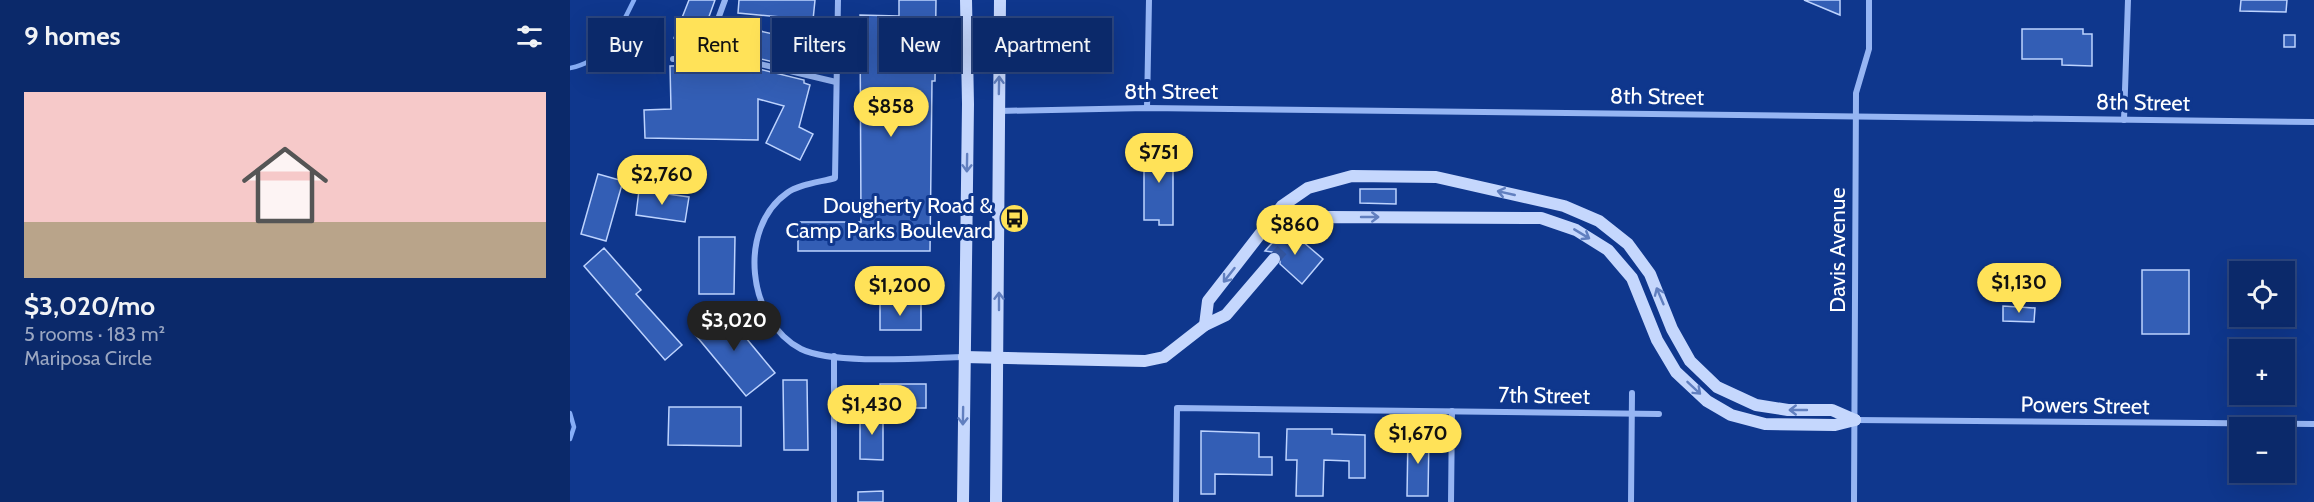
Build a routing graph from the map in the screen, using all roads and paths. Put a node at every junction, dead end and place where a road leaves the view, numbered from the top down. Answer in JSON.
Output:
{"nodes":[{"id":1,"x":725,"y":0,"type":"edge"},
{"id":2,"x":837,"y":0,"type":"edge"},
{"id":3,"x":966,"y":0,"type":"edge"},
{"id":4,"x":1000,"y":0,"type":"edge"},
{"id":5,"x":1149,"y":0,"type":"edge"},
{"id":6,"x":1869,"y":0,"type":"edge"},
{"id":7,"x":2128,"y":0,"type":"edge"},
{"id":8,"x":718,"y":18,"type":"edge"},
{"id":9,"x":673,"y":58,"type":"dead end"},
{"id":10,"x":676,"y":58,"type":"edge"},
{"id":11,"x":760,"y":64,"type":"edge"},
{"id":12,"x":836,"y":82,"type":"junction"},
{"id":13,"x":1148,"y":108,"type":"junction"},
{"id":14,"x":999,"y":111,"type":"junction"},
{"id":15,"x":1856,"y":116,"type":"junction"},
{"id":16,"x":2124,"y":120,"type":"junction"},
{"id":17,"x":2314,"y":122,"type":"edge"},
{"id":18,"x":1296,"y":235,"type":"tunnel mouth"},
{"id":19,"x":1274,"y":259,"type":"tunnel mouth"},
{"id":20,"x":1205,"y":326,"type":"junction"},
{"id":21,"x":834,"y":356,"type":"junction"},
{"id":22,"x":964,"y":357,"type":"junction"},
{"id":23,"x":997,"y":359,"type":"junction"},
{"id":24,"x":1632,"y":393,"type":"dead end"},
{"id":25,"x":1452,"y":411,"type":"junction"},
{"id":26,"x":1632,"y":414,"type":"junction"},
{"id":27,"x":1659,"y":414,"type":"dead end"},
{"id":28,"x":1855,"y":420,"type":"junction"},
{"id":29,"x":2314,"y":424,"type":"edge"},
{"id":30,"x":834,"y":502,"type":"edge"},
{"id":31,"x":963,"y":502,"type":"edge"},
{"id":32,"x":996,"y":502,"type":"edge"},
{"id":33,"x":1176,"y":502,"type":"edge"},
{"id":34,"x":1451,"y":502,"type":"edge"},
{"id":35,"x":1631,"y":502,"type":"edge"},
{"id":36,"x":1854,"y":502,"type":"edge"}],
"edges":[{"from":1,"to":8,"type":"street"},
{"from":2,"to":12,"type":"street"},
{"from":3,"to":22,"type":"street","one_way":true},
{"from":14,"to":4,"type":"street","one_way":true},
{"from":5,"to":13,"type":"street"},
{"from":6,"to":15,"type":"street","name":"Davis Avenue"},
{"from":7,"to":16,"type":"street"},
{"from":9,"to":10,"type":"street"},
{"from":11,"to":12,"type":"street"},
{"from":12,"to":21,"type":"street"},
{"from":13,"to":14,"type":"street","name":"8th Street"},
{"from":13,"to":15,"type":"street","name":"8th Street"},
{"from":23,"to":14,"type":"street","one_way":true},
{"from":15,"to":16,"type":"street","name":"8th Street"},
{"from":15,"to":28,"type":"street","name":"Davis Avenue"},
{"from":16,"to":17,"type":"street","name":"8th Street"},
{"from":18,"to":28,"type":"street","one_way":true},
{"from":19,"to":20,"type":"street"},
{"from":20,"to":23,"type":"street"},
{"from":28,"to":20,"type":"street","one_way":true},
{"from":21,"to":22,"type":"street"},
{"from":21,"to":30,"type":"street"},
{"from":22,"to":23,"type":"street"},
{"from":22,"to":31,"type":"street","one_way":true},
{"from":23,"to":32,"type":"street"},
{"from":24,"to":26,"type":"street"},
{"from":25,"to":26,"type":"street","name":"7th Street"},
{"from":25,"to":33,"type":"street","name":"7th Street"},
{"from":25,"to":34,"type":"street"},
{"from":26,"to":27,"type":"street","name":"7th Street"},
{"from":26,"to":35,"type":"street"},
{"from":28,"to":29,"type":"street","name":"Powers Street"},
{"from":28,"to":36,"type":"street","name":"Davis Avenue"}]}
